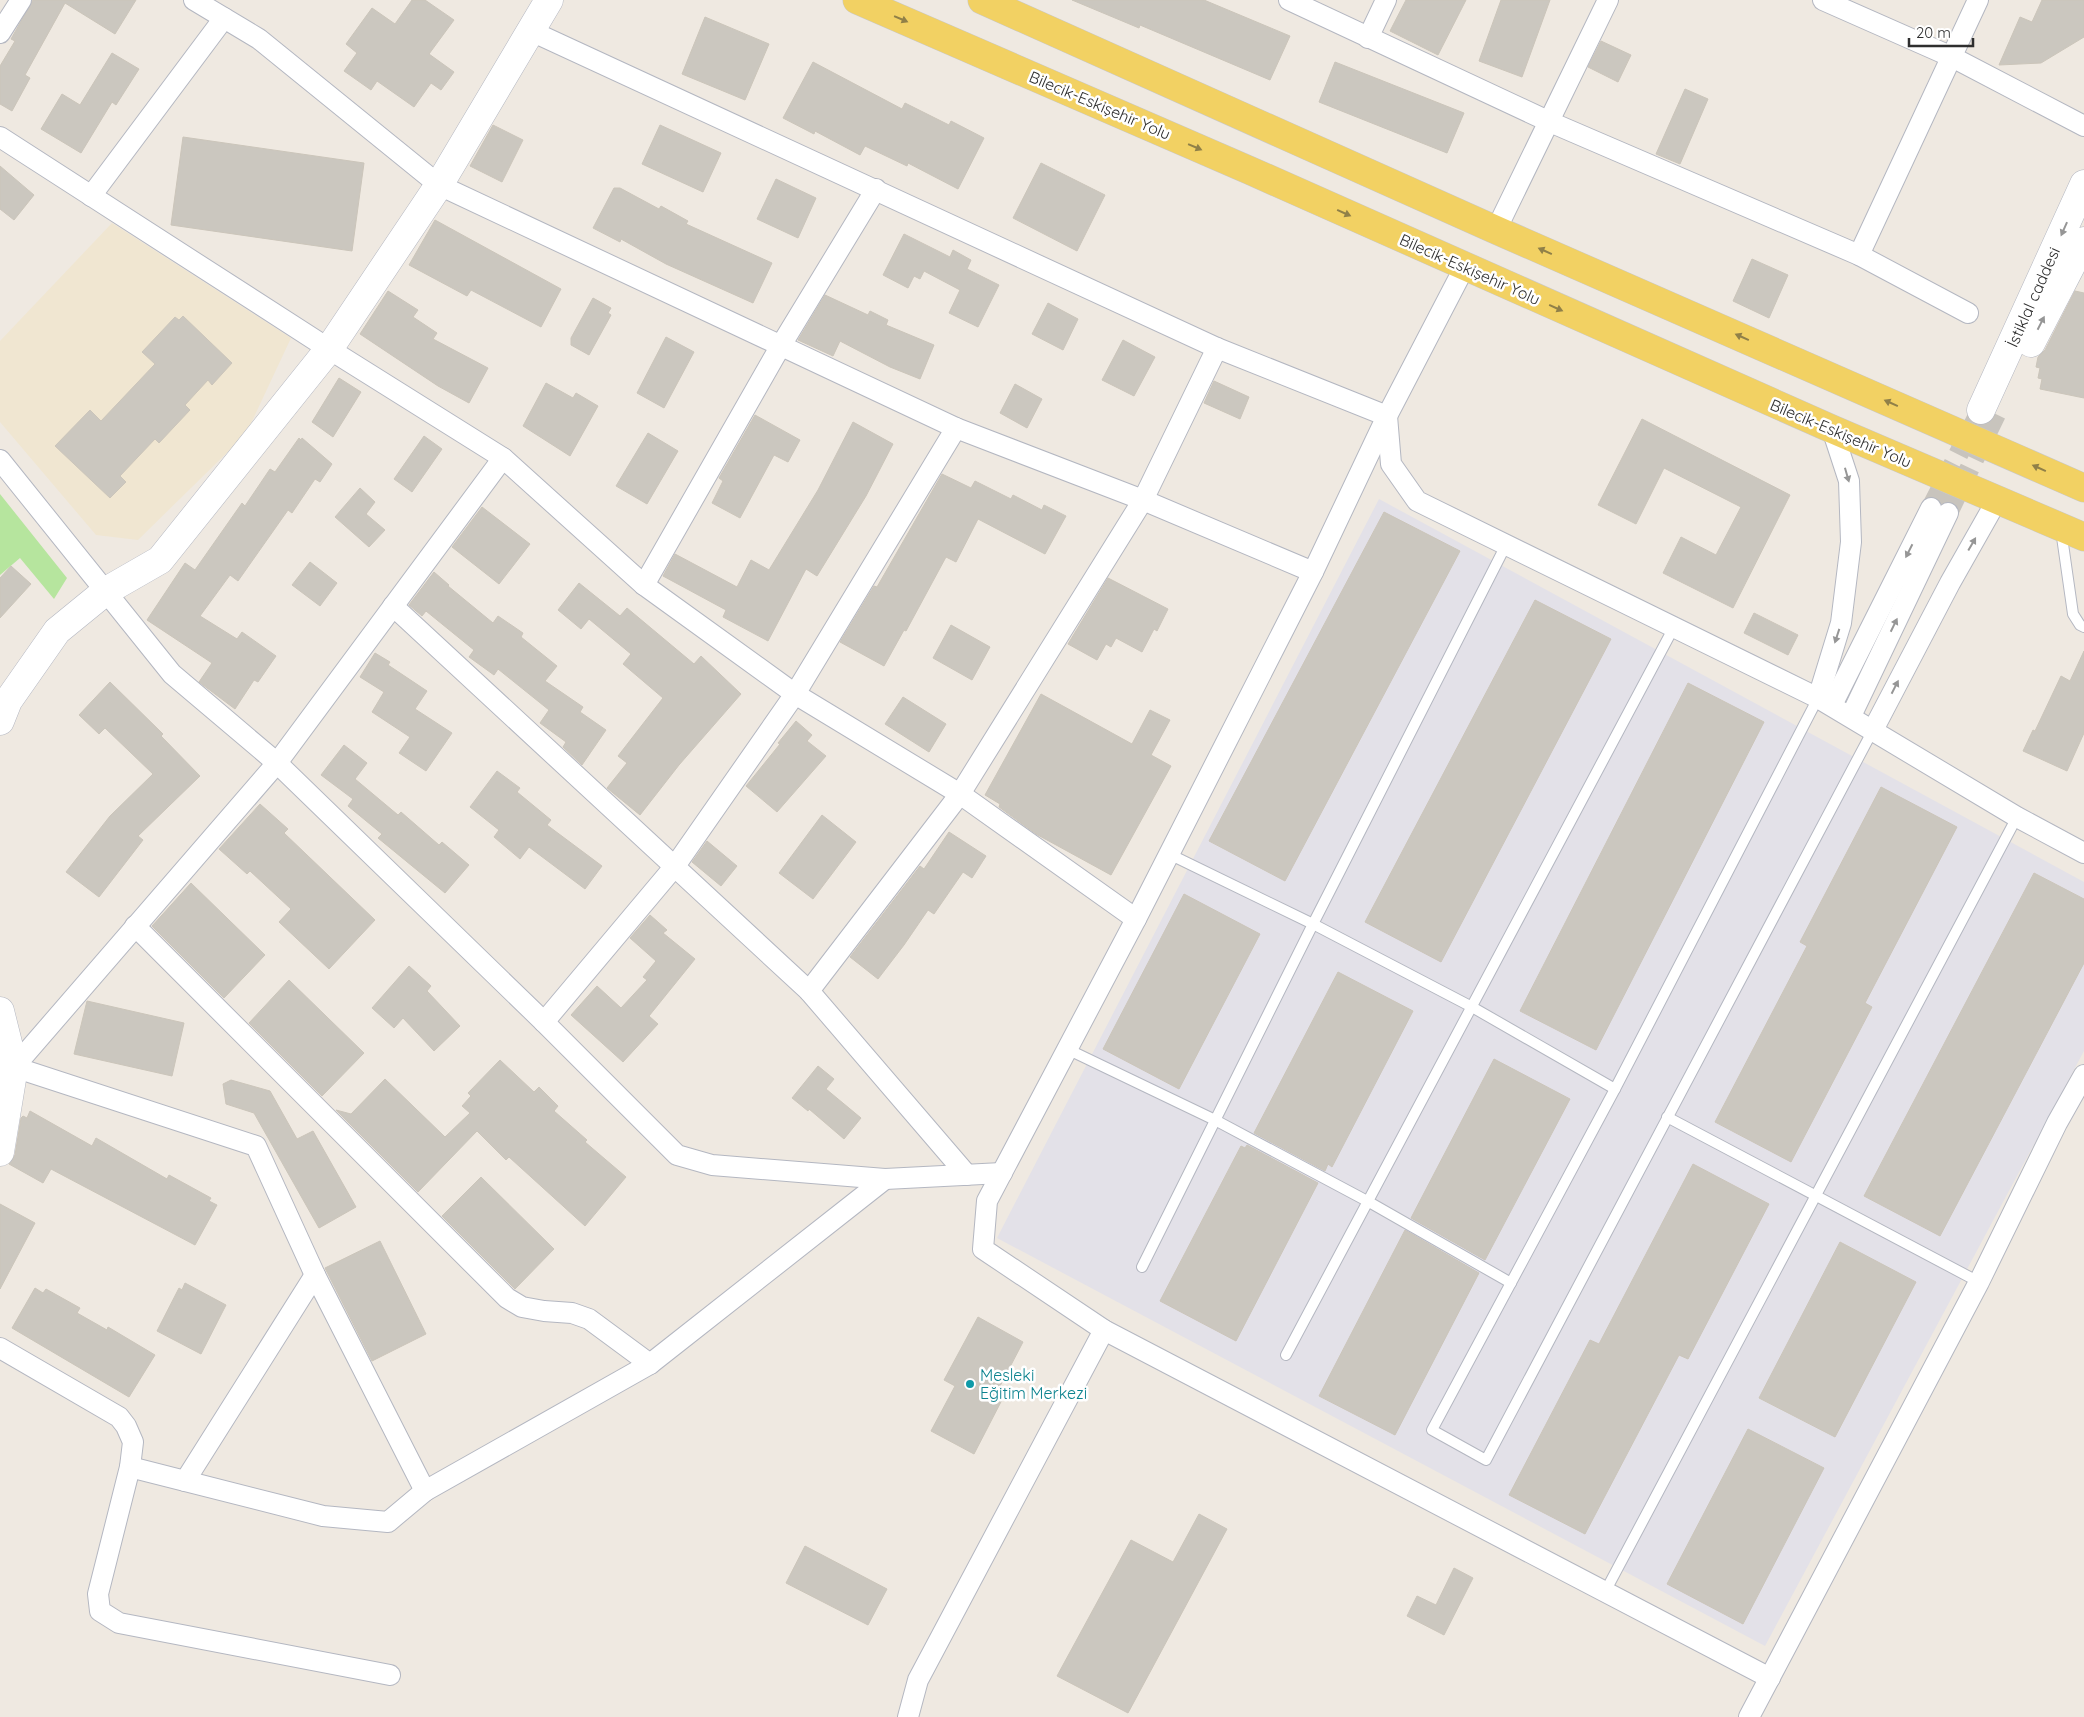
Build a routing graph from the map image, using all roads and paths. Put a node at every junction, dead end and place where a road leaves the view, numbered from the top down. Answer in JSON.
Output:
{"nodes":[{"id":1,"x":21,"y":0,"type":"edge"},
{"id":2,"x":194,"y":0,"type":"edge"},
{"id":3,"x":549,"y":0,"type":"edge"},
{"id":4,"x":857,"y":0,"type":"edge"},
{"id":5,"x":982,"y":0,"type":"edge"},
{"id":6,"x":1289,"y":0,"type":"edge"},
{"id":7,"x":1386,"y":0,"type":"edge"},
{"id":8,"x":1608,"y":0,"type":"edge"},
{"id":9,"x":1823,"y":0,"type":"edge"},
{"id":10,"x":1978,"y":0,"type":"edge"},
{"id":11,"x":224,"y":18,"type":"junction"},
{"id":12,"x":531,"y":31,"type":"junction"},
{"id":13,"x":0,"y":33,"type":"edge"},
{"id":14,"x":1368,"y":38,"type":"junction"},
{"id":15,"x":1952,"y":57,"type":"junction"},
{"id":16,"x":1550,"y":122,"type":"junction"},
{"id":17,"x":2084,"y":126,"type":"edge"},
{"id":18,"x":0,"y":137,"type":"edge"},
{"id":19,"x":2084,"y":184,"type":"edge"},
{"id":20,"x":439,"y":185,"type":"junction"},
{"id":21,"x":876,"y":189,"type":"junction"},
{"id":22,"x":91,"y":196,"type":"junction"},
{"id":23,"x":1496,"y":230,"type":"junction"},
{"id":24,"x":2084,"y":241,"type":"edge"},
{"id":25,"x":1859,"y":255,"type":"junction"},
{"id":26,"x":1464,"y":268,"type":"junction"},
{"id":27,"x":1968,"y":314,"type":"dead end"},
{"id":28,"x":780,"y":347,"type":"junction"},
{"id":29,"x":1217,"y":348,"type":"junction"},
{"id":30,"x":329,"y":349,"type":"junction"},
{"id":31,"x":1388,"y":416,"type":"junction"},
{"id":32,"x":956,"y":428,"type":"junction"},
{"id":33,"x":1832,"y":429,"type":"junction"},
{"id":34,"x":504,"y":458,"type":"junction"},
{"id":35,"x":0,"y":460,"type":"edge"},
{"id":36,"x":2084,"y":488,"type":"edge"},
{"id":37,"x":1143,"y":500,"type":"junction"},
{"id":38,"x":1998,"y":500,"type":"junction"},
{"id":39,"x":2072,"y":532,"type":"edge"},
{"id":40,"x":1506,"y":545,"type":"junction"},
{"id":41,"x":1313,"y":572,"type":"junction"},
{"id":42,"x":644,"y":585,"type":"junction"},
{"id":43,"x":106,"y":591,"type":"junction"},
{"id":44,"x":394,"y":606,"type":"junction"},
{"id":45,"x":1674,"y":627,"type":"junction"},
{"id":46,"x":2084,"y":627,"type":"edge"},
{"id":47,"x":795,"y":694,"type":"junction"},
{"id":48,"x":1825,"y":702,"type":"junction"},
{"id":49,"x":1851,"y":716,"type":"junction"},
{"id":50,"x":0,"y":721,"type":"edge"},
{"id":51,"x":1873,"y":730,"type":"junction"},
{"id":52,"x":277,"y":762,"type":"junction"},
{"id":53,"x":960,"y":794,"type":"junction"},
{"id":54,"x":2017,"y":816,"type":"junction"},
{"id":55,"x":2084,"y":853,"type":"edge"},
{"id":56,"x":1169,"y":854,"type":"junction"},
{"id":57,"x":675,"y":866,"type":"junction"},
{"id":58,"x":1136,"y":918,"type":"junction"},
{"id":59,"x":1313,"y":924,"type":"junction"},
{"id":60,"x":135,"y":926,"type":"junction"},
{"id":61,"x":809,"y":991,"type":"junction"},
{"id":62,"x":1472,"y":1007,"type":"junction"},
{"id":63,"x":0,"y":1011,"type":"edge"},
{"id":64,"x":544,"y":1022,"type":"junction"},
{"id":65,"x":1067,"y":1049,"type":"junction"},
{"id":66,"x":14,"y":1067,"type":"junction"},
{"id":67,"x":2084,"y":1075,"type":"edge"},
{"id":68,"x":1615,"y":1089,"type":"junction"},
{"id":69,"x":1667,"y":1117,"type":"junction"},
{"id":70,"x":1215,"y":1120,"type":"junction"},
{"id":71,"x":0,"y":1152,"type":"edge"},
{"id":72,"x":1002,"y":1173,"type":"junction"},
{"id":73,"x":967,"y":1175,"type":"junction"},
{"id":74,"x":886,"y":1179,"type":"junction"},
{"id":75,"x":1815,"y":1197,"type":"junction"},
{"id":76,"x":1369,"y":1202,"type":"junction"},
{"id":77,"x":1142,"y":1267,"type":"dead end"},
{"id":78,"x":315,"y":1275,"type":"junction"},
{"id":79,"x":1979,"y":1282,"type":"junction"},
{"id":80,"x":1511,"y":1283,"type":"junction"},
{"id":81,"x":1104,"y":1330,"type":"junction"},
{"id":82,"x":0,"y":1348,"type":"edge"},
{"id":83,"x":1286,"y":1355,"type":"dead end"},
{"id":84,"x":650,"y":1364,"type":"junction"},
{"id":85,"x":130,"y":1467,"type":"junction"},
{"id":86,"x":185,"y":1481,"type":"junction"},
{"id":87,"x":424,"y":1491,"type":"junction"},
{"id":88,"x":1605,"y":1592,"type":"junction"},
{"id":89,"x":390,"y":1675,"type":"dead end"},
{"id":90,"x":1770,"y":1678,"type":"junction"},
{"id":91,"x":908,"y":1717,"type":"edge"},
{"id":92,"x":1749,"y":1717,"type":"edge"}],
"edges":[{"from":1,"to":13,"type":"street"},
{"from":2,"to":11,"type":"street"},
{"from":3,"to":12,"type":"street"},
{"from":4,"to":26,"type":"main road","name":"Bilecik-Eskişehir Yolu","one_way":true},
{"from":5,"to":23,"type":"main road"},
{"from":6,"to":14,"type":"street"},
{"from":7,"to":14,"type":"street"},
{"from":8,"to":16,"type":"street"},
{"from":9,"to":15,"type":"street"},
{"from":10,"to":15,"type":"street"},
{"from":11,"to":20,"type":"street"},
{"from":11,"to":22,"type":"street"},
{"from":12,"to":20,"type":"street"},
{"from":12,"to":21,"type":"street"},
{"from":14,"to":16,"type":"street"},
{"from":15,"to":17,"type":"street"},
{"from":15,"to":25,"type":"street"},
{"from":16,"to":23,"type":"street"},
{"from":16,"to":25,"type":"street"},
{"from":18,"to":22,"type":"street"},
{"from":19,"to":24,"type":"street","name":"İstiklal caddesi","one_way":true},
{"from":20,"to":28,"type":"street"},
{"from":20,"to":30,"type":"street"},
{"from":21,"to":28,"type":"street"},
{"from":21,"to":29,"type":"street"},
{"from":22,"to":30,"type":"street"},
{"from":36,"to":23,"type":"main road","one_way":true},
{"from":25,"to":27,"type":"street"},
{"from":26,"to":31,"type":"street"},
{"from":26,"to":33,"type":"main road","name":"Bilecik-Eskişehir Yolu","one_way":true},
{"from":28,"to":32,"type":"street"},
{"from":28,"to":42,"type":"street"},
{"from":29,"to":31,"type":"street"},
{"from":29,"to":37,"type":"street"},
{"from":30,"to":34,"type":"street"},
{"from":30,"to":43,"type":"street"},
{"from":31,"to":40,"type":"street"},
{"from":31,"to":41,"type":"street"},
{"from":32,"to":37,"type":"street"},
{"from":32,"to":47,"type":"street"},
{"from":33,"to":38,"type":"main road","name":"Bilecik-Eskişehir Yolu"},
{"from":33,"to":48,"type":"street","one_way":true},
{"from":34,"to":42,"type":"street"},
{"from":34,"to":44,"type":"street"},
{"from":35,"to":43,"type":"street"},
{"from":37,"to":41,"type":"street"},
{"from":37,"to":53,"type":"street"},
{"from":38,"to":39,"type":"main road","name":"Bilecik-Eskişehir Yolu"},
{"from":51,"to":38,"type":"street","one_way":true},
{"from":39,"to":46,"type":"lane"},
{"from":40,"to":45,"type":"street"},
{"from":40,"to":59,"type":"lane"},
{"from":41,"to":56,"type":"street"},
{"from":42,"to":47,"type":"street"},
{"from":43,"to":50,"type":"street"},
{"from":43,"to":52,"type":"street"},
{"from":44,"to":52,"type":"street"},
{"from":44,"to":57,"type":"street"},
{"from":45,"to":48,"type":"street"},
{"from":45,"to":62,"type":"lane"},
{"from":47,"to":53,"type":"street"},
{"from":47,"to":57,"type":"street"},
{"from":48,"to":49,"type":"street"},
{"from":49,"to":48,"type":"street","one_way":true},
{"from":48,"to":68,"type":"lane"},
{"from":49,"to":51,"type":"street"},
{"from":51,"to":54,"type":"street"},
{"from":51,"to":69,"type":"lane"},
{"from":52,"to":60,"type":"street"},
{"from":52,"to":64,"type":"street"},
{"from":53,"to":58,"type":"street"},
{"from":53,"to":61,"type":"street"},
{"from":54,"to":55,"type":"street"},
{"from":54,"to":75,"type":"lane"},
{"from":56,"to":58,"type":"street"},
{"from":56,"to":59,"type":"lane"},
{"from":57,"to":61,"type":"street"},
{"from":57,"to":64,"type":"street"},
{"from":58,"to":65,"type":"street"},
{"from":59,"to":62,"type":"lane"},
{"from":59,"to":70,"type":"lane"},
{"from":60,"to":66,"type":"street"},
{"from":60,"to":84,"type":"street"},
{"from":61,"to":73,"type":"street"},
{"from":62,"to":68,"type":"lane"},
{"from":62,"to":76,"type":"lane"},
{"from":63,"to":66,"type":"street"},
{"from":64,"to":74,"type":"street"},
{"from":65,"to":70,"type":"lane"},
{"from":65,"to":72,"type":"street"},
{"from":66,"to":71,"type":"street"},
{"from":66,"to":78,"type":"street"},
{"from":67,"to":79,"type":"street"},
{"from":68,"to":80,"type":"lane"},
{"from":69,"to":75,"type":"lane"},
{"from":69,"to":80,"type":"lane"},
{"from":70,"to":76,"type":"lane"},
{"from":70,"to":77,"type":"lane"},
{"from":72,"to":73,"type":"street"},
{"from":72,"to":81,"type":"street"},
{"from":73,"to":74,"type":"street"},
{"from":74,"to":84,"type":"street"},
{"from":75,"to":79,"type":"lane"},
{"from":75,"to":88,"type":"lane"},
{"from":76,"to":80,"type":"lane"},
{"from":76,"to":83,"type":"lane"},
{"from":78,"to":86,"type":"street"},
{"from":78,"to":87,"type":"street"},
{"from":79,"to":90,"type":"street"},
{"from":81,"to":88,"type":"street"},
{"from":81,"to":91,"type":"street"},
{"from":82,"to":85,"type":"street"},
{"from":84,"to":87,"type":"street"},
{"from":85,"to":86,"type":"street"},
{"from":85,"to":89,"type":"street"},
{"from":86,"to":87,"type":"street"},
{"from":88,"to":90,"type":"street"},
{"from":90,"to":92,"type":"street"}]}
